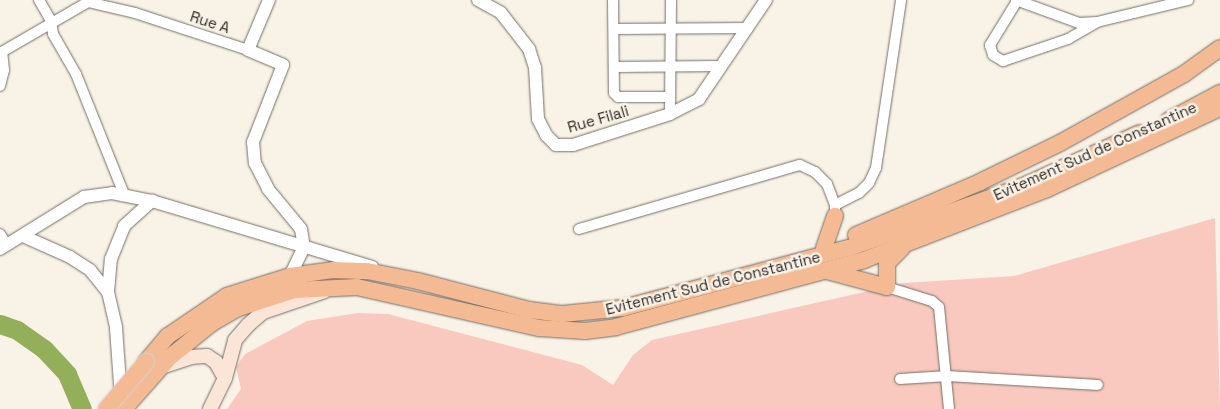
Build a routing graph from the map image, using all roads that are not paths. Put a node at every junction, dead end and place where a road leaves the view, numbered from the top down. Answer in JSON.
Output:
{"nodes":[{"id":1,"x":39,"y":0,"type":"edge"},
{"id":2,"x":269,"y":0,"type":"edge"},
{"id":3,"x":478,"y":0,"type":"edge"},
{"id":4,"x":613,"y":0,"type":"edge"},
{"id":5,"x":671,"y":0,"type":"edge"},
{"id":6,"x":766,"y":0,"type":"edge"},
{"id":7,"x":901,"y":0,"type":"edge"},
{"id":8,"x":1016,"y":0,"type":"edge"},
{"id":9,"x":1188,"y":0,"type":"edge"},
{"id":10,"x":51,"y":21,"type":"junction"},
{"id":11,"x":1097,"y":22,"type":"junction"},
{"id":12,"x":671,"y":26,"type":"junction"},
{"id":13,"x":614,"y":28,"type":"junction"},
{"id":14,"x":748,"y":28,"type":"junction"},
{"id":15,"x":1220,"y":48,"type":"edge"},
{"id":16,"x":248,"y":50,"type":"junction"},
{"id":17,"x":1,"y":53,"type":"edge"},
{"id":18,"x":671,"y":66,"type":"junction"},
{"id":19,"x":721,"y":66,"type":"junction"},
{"id":20,"x":615,"y":67,"type":"junction"},
{"id":21,"x":0,"y":86,"type":"edge"},
{"id":22,"x":1220,"y":92,"type":"edge"},
{"id":23,"x":670,"y":97,"type":"junction"},
{"id":24,"x":1220,"y":108,"type":"edge"},
{"id":25,"x":670,"y":114,"type":"junction"},
{"id":26,"x":124,"y":194,"type":"junction"},
{"id":27,"x":152,"y":201,"type":"junction"},
{"id":28,"x":835,"y":210,"type":"junction"},
{"id":29,"x":579,"y":229,"type":"dead end"},
{"id":30,"x":0,"y":234,"type":"edge"},
{"id":31,"x":23,"y":236,"type":"junction"},
{"id":32,"x":851,"y":238,"type":"junction"},
{"id":33,"x":917,"y":239,"type":"junction"},
{"id":34,"x":4,"y":247,"type":"edge"},
{"id":35,"x":304,"y":247,"type":"junction"},
{"id":36,"x":824,"y":248,"type":"junction"},
{"id":37,"x":789,"y":263,"type":"junction"},
{"id":38,"x":826,"y":271,"type":"junction"},
{"id":39,"x":290,"y":276,"type":"junction"},
{"id":40,"x":418,"y":281,"type":"junction"},
{"id":41,"x":336,"y":287,"type":"junction"},
{"id":42,"x":887,"y":287,"type":"junction"},
{"id":43,"x":108,"y":292,"type":"junction"},
{"id":44,"x":154,"y":367,"type":"junction"},
{"id":45,"x":948,"y":376,"type":"junction"},
{"id":46,"x":225,"y":378,"type":"junction"},
{"id":47,"x":900,"y":378,"type":"dead end"},
{"id":48,"x":1098,"y":385,"type":"dead end"},
{"id":49,"x":106,"y":409,"type":"edge"},
{"id":50,"x":123,"y":409,"type":"edge"},
{"id":51,"x":210,"y":409,"type":"edge"},
{"id":52,"x":949,"y":409,"type":"edge"}],
"edges":[{"from":1,"to":10,"type":"street"},
{"from":2,"to":16,"type":"street"},
{"from":3,"to":25,"type":"street","name":"Rue Filali"},
{"from":4,"to":13,"type":"street"},
{"from":5,"to":12,"type":"street"},
{"from":6,"to":14,"type":"street","name":"Rue Filali"},
{"from":7,"to":28,"type":"street"},
{"from":8,"to":11,"type":"street"},
{"from":8,"to":11,"type":"street"},
{"from":9,"to":11,"type":"street"},
{"from":10,"to":16,"type":"street","name":"Rue A"},
{"from":10,"to":17,"type":"street","name":"Rue A"},
{"from":10,"to":26,"type":"street"},
{"from":12,"to":13,"type":"street"},
{"from":12,"to":14,"type":"street"},
{"from":12,"to":18,"type":"street"},
{"from":13,"to":20,"type":"street"},
{"from":14,"to":19,"type":"street","name":"Rue Filali"},
{"from":15,"to":32,"type":"highway"},
{"from":16,"to":35,"type":"street"},
{"from":17,"to":21,"type":"street"},
{"from":18,"to":19,"type":"street"},
{"from":18,"to":20,"type":"street"},
{"from":18,"to":23,"type":"street"},
{"from":19,"to":25,"type":"street","name":"Rue Filali"},
{"from":20,"to":23,"type":"street"},
{"from":22,"to":37,"type":"highway","name":"Evitement Sud de Constantine"},
{"from":23,"to":25,"type":"street"},
{"from":24,"to":33,"type":"highway","name":"Evitement Sud de Constantine"},
{"from":26,"to":27,"type":"street"},
{"from":26,"to":31,"type":"street"},
{"from":27,"to":35,"type":"street"},
{"from":27,"to":43,"type":"street"},
{"from":28,"to":29,"type":"street"},
{"from":28,"to":32,"type":"highway"},
{"from":28,"to":36,"type":"highway"},
{"from":30,"to":34,"type":"street"},
{"from":31,"to":34,"type":"street"},
{"from":31,"to":43,"type":"street"},
{"from":32,"to":36,"type":"highway"},
{"from":33,"to":38,"type":"highway","name":"Evitement Sud de Constantine"},
{"from":33,"to":42,"type":"highway"},
{"from":35,"to":39,"type":"street"},
{"from":35,"to":40,"type":"street"},
{"from":36,"to":37,"type":"highway"},
{"from":37,"to":40,"type":"highway","name":"Evitement Sud de Constantine"},
{"from":38,"to":41,"type":"highway","name":"Evitement Sud de Constantine"},
{"from":38,"to":42,"type":"highway"},
{"from":39,"to":40,"type":"highway","name":"Evitement Sud de Constantine"},
{"from":39,"to":44,"type":"highway","name":"Evitement Sud de Constantine"},
{"from":41,"to":44,"type":"highway","name":"Evitement Sud de Constantine"},
{"from":41,"to":46,"type":"main road"},
{"from":42,"to":45,"type":"street"},
{"from":43,"to":50,"type":"street"},
{"from":44,"to":46,"type":"main road"},
{"from":44,"to":49,"type":"highway","bridge":true},
{"from":44,"to":50,"type":"highway"},
{"from":45,"to":47,"type":"street"},
{"from":45,"to":48,"type":"street"},
{"from":45,"to":52,"type":"street"},
{"from":46,"to":51,"type":"main road"}]}
